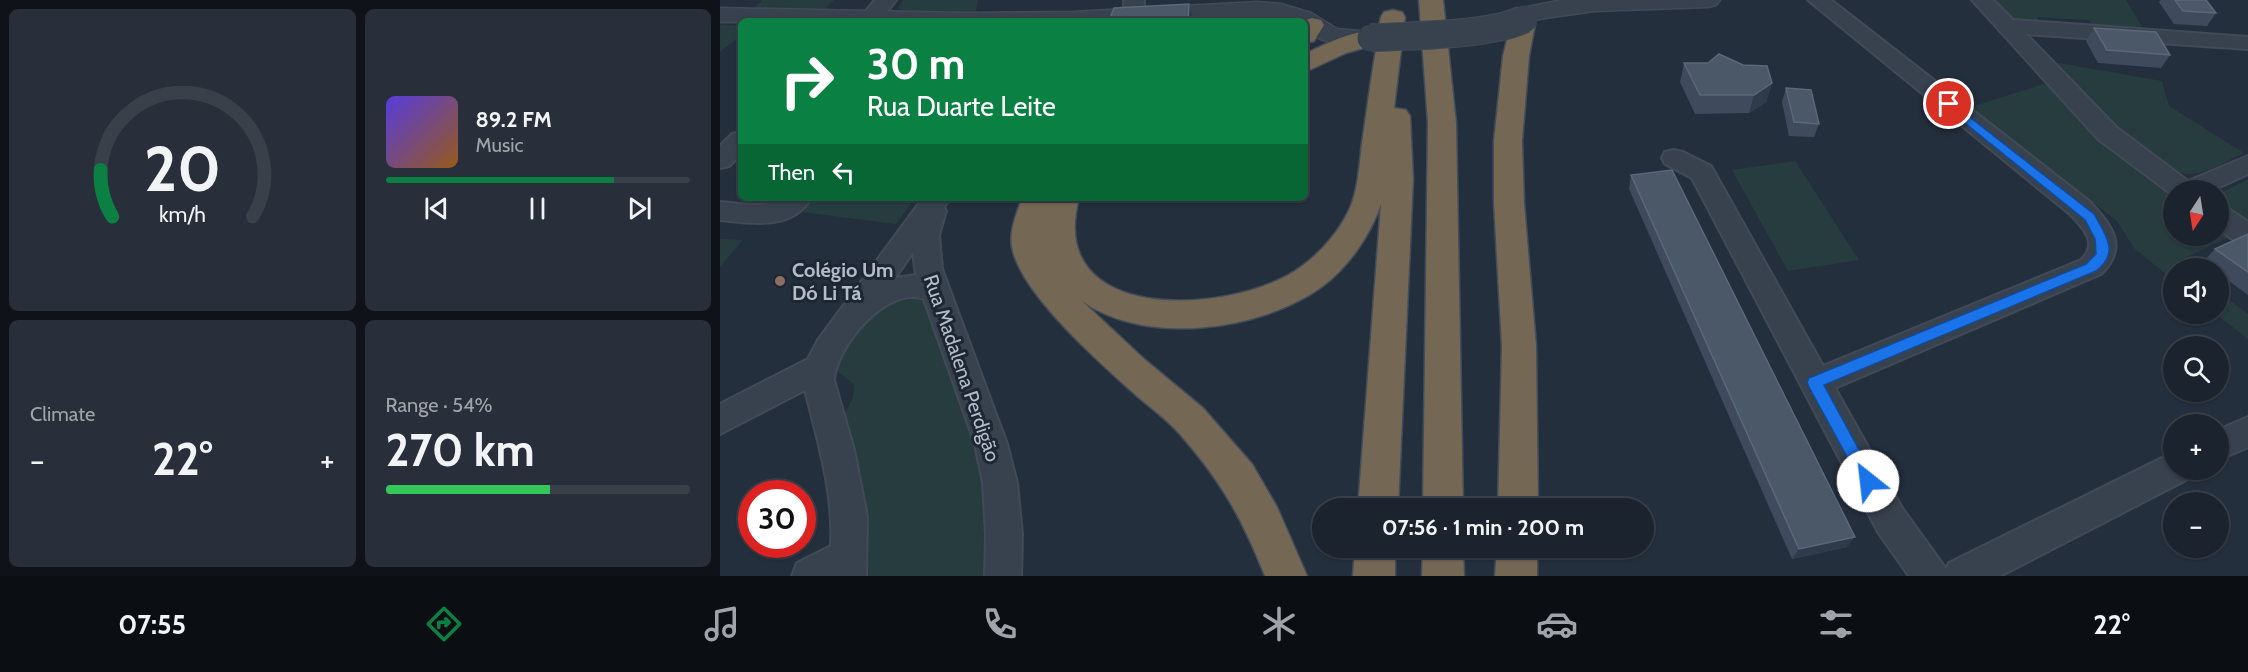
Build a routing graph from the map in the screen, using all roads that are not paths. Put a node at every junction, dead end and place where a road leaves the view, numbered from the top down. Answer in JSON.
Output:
{"nodes":[{"id":1,"x":1271,"y":0,"type":"edge"},
{"id":2,"x":1431,"y":0,"type":"edge"},
{"id":3,"x":1708,"y":0,"type":"edge"},
{"id":4,"x":1818,"y":0,"type":"edge"},
{"id":5,"x":1982,"y":0,"type":"edge"},
{"id":6,"x":1653,"y":1,"type":"edge"},
{"id":7,"x":1134,"y":8,"type":"edge"},
{"id":8,"x":1530,"y":11,"type":"edge"},
{"id":9,"x":876,"y":13,"type":"edge"},
{"id":10,"x":1195,"y":13,"type":"junction"},
{"id":11,"x":720,"y":15,"type":"edge"},
{"id":12,"x":938,"y":18,"type":"edge"},
{"id":13,"x":1087,"y":18,"type":"edge"},
{"id":14,"x":1304,"y":18,"type":"edge"},
{"id":15,"x":1385,"y":18,"type":"edge"},
{"id":16,"x":1310,"y":20,"type":"edge"},
{"id":17,"x":2006,"y":26,"type":"junction"},
{"id":18,"x":2248,"y":43,"type":"edge"},
{"id":19,"x":1308,"y":62,"type":"edge"},
{"id":20,"x":738,"y":143,"type":"edge"},
{"id":21,"x":1674,"y":158,"type":"dead end"},
{"id":22,"x":720,"y":160,"type":"edge"},
{"id":23,"x":2248,"y":164,"type":"edge"},
{"id":24,"x":2170,"y":180,"type":"edge"},
{"id":25,"x":2213,"y":180,"type":"edge"},
{"id":26,"x":795,"y":201,"type":"edge"},
{"id":27,"x":936,"y":201,"type":"edge"},
{"id":28,"x":937,"y":201,"type":"edge"},
{"id":29,"x":1036,"y":201,"type":"edge"},
{"id":30,"x":1063,"y":201,"type":"edge"},
{"id":31,"x":720,"y":211,"type":"edge"},
{"id":32,"x":2229,"y":223,"type":"edge"},
{"id":33,"x":2248,"y":236,"type":"edge"},
{"id":34,"x":938,"y":293,"type":"junction"},
{"id":35,"x":843,"y":328,"type":"junction"},
{"id":36,"x":819,"y":368,"type":"junction"},
{"id":37,"x":1815,"y":382,"type":"junction"},
{"id":38,"x":720,"y":420,"type":"edge"},
{"id":39,"x":2248,"y":431,"type":"edge"},
{"id":40,"x":2229,"y":440,"type":"edge"},
{"id":41,"x":2163,"y":475,"type":"edge"},
{"id":42,"x":1379,"y":498,"type":"edge"},
{"id":43,"x":1443,"y":498,"type":"edge"},
{"id":44,"x":1518,"y":498,"type":"edge"},
{"id":45,"x":1375,"y":558,"type":"edge"},
{"id":46,"x":1443,"y":558,"type":"edge"},
{"id":47,"x":1517,"y":558,"type":"edge"},
{"id":48,"x":849,"y":566,"type":"edge"},
{"id":49,"x":810,"y":576,"type":"edge"},
{"id":50,"x":1003,"y":576,"type":"edge"},
{"id":51,"x":1286,"y":576,"type":"edge"},
{"id":52,"x":1374,"y":576,"type":"edge"},
{"id":53,"x":1443,"y":576,"type":"edge"},
{"id":54,"x":1516,"y":576,"type":"edge"},
{"id":55,"x":1931,"y":576,"type":"edge"},
{"id":56,"x":1962,"y":576,"type":"edge"}],
"edges":[{"from":1,"to":10,"type":"street"},
{"from":2,"to":43,"type":"highway"},
{"from":3,"to":6,"type":"street"},
{"from":4,"to":37,"type":"street"},
{"from":5,"to":17,"type":"street"},
{"from":6,"to":8,"type":"street"},
{"from":7,"to":10,"type":"street"},
{"from":7,"to":13,"type":"street"},
{"from":8,"to":15,"type":"street","bridge":true},
{"from":8,"to":44,"type":"highway"},
{"from":9,"to":11,"type":"street"},
{"from":9,"to":12,"type":"street"},
{"from":10,"to":14,"type":"street"},
{"from":15,"to":16,"type":"street"},
{"from":15,"to":19,"type":"highway"},
{"from":15,"to":30,"type":"highway"},
{"from":15,"to":42,"type":"highway"},
{"from":17,"to":18,"type":"street"},
{"from":17,"to":24,"type":"street"},
{"from":20,"to":22,"type":"street"},
{"from":21,"to":37,"type":"street"},
{"from":23,"to":25,"type":"street"},
{"from":26,"to":31,"type":"street"},
{"from":27,"to":35,"type":"street","name":"Rua Madalena Perdigão"},
{"from":28,"to":34,"type":"street","name":"Rua Madalena Perdigão"},
{"from":29,"to":51,"type":"highway"},
{"from":32,"to":33,"type":"street"},
{"from":34,"to":35,"type":"street"},
{"from":34,"to":50,"type":"street","name":"Rua Madalena Perdigão"},
{"from":35,"to":36,"type":"street","name":"Rua Madalena Perdigão"},
{"from":36,"to":38,"type":"street"},
{"from":36,"to":48,"type":"street"},
{"from":37,"to":55,"type":"street"},
{"from":39,"to":40,"type":"street"},
{"from":41,"to":56,"type":"street"},
{"from":45,"to":52,"type":"highway"},
{"from":46,"to":53,"type":"highway"},
{"from":47,"to":54,"type":"highway"},
{"from":48,"to":49,"type":"street"}]}
